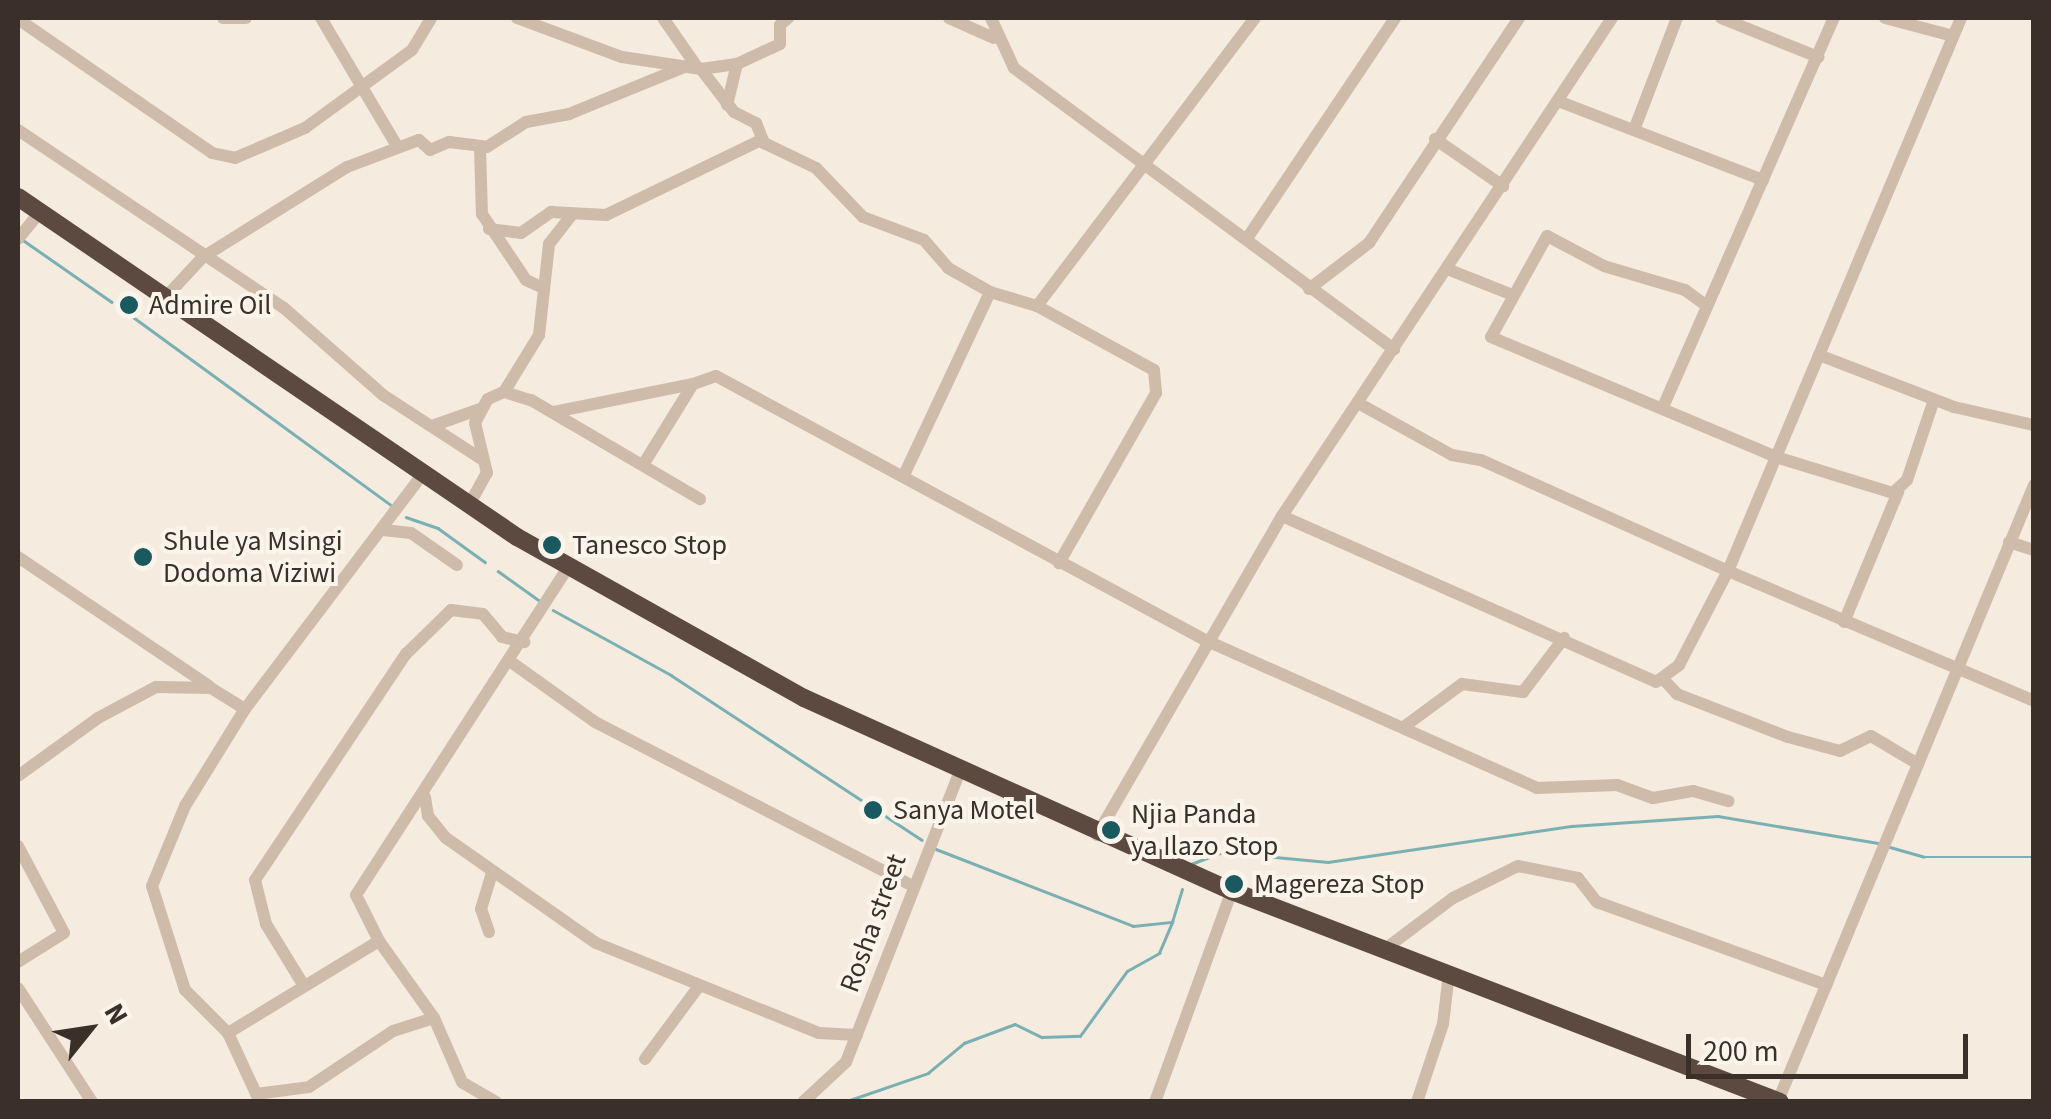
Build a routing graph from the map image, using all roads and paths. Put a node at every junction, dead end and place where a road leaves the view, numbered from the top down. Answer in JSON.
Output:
{"nodes":[{"id":1,"x":223,"y":18,"type":"edge"},
{"id":2,"x":246,"y":18,"type":"edge"},
{"id":3,"x":321,"y":18,"type":"edge"},
{"id":4,"x":448,"y":18,"type":"edge"},
{"id":5,"x":517,"y":18,"type":"edge"},
{"id":6,"x":664,"y":18,"type":"edge"},
{"id":7,"x":788,"y":18,"type":"edge"},
{"id":8,"x":949,"y":18,"type":"edge"},
{"id":9,"x":992,"y":18,"type":"edge"},
{"id":10,"x":1255,"y":18,"type":"edge"},
{"id":11,"x":1395,"y":18,"type":"edge"},
{"id":12,"x":1518,"y":18,"type":"edge"},
{"id":13,"x":1612,"y":18,"type":"edge"},
{"id":14,"x":1677,"y":18,"type":"edge"},
{"id":15,"x":1721,"y":18,"type":"edge"},
{"id":16,"x":1834,"y":18,"type":"edge"},
{"id":17,"x":1886,"y":18,"type":"edge"},
{"id":18,"x":1961,"y":18,"type":"edge"},
{"id":19,"x":18,"y":19,"type":"edge"},
{"id":20,"x":431,"y":20,"type":"edge"},
{"id":21,"x":1953,"y":36,"type":"junction"},
{"id":22,"x":994,"y":38,"type":"junction"},
{"id":23,"x":1818,"y":56,"type":"junction"},
{"id":24,"x":738,"y":64,"type":"junction"},
{"id":25,"x":696,"y":67,"type":"junction"},
{"id":26,"x":361,"y":87,"type":"junction"},
{"id":27,"x":1558,"y":101,"type":"junction"},
{"id":28,"x":727,"y":105,"type":"junction"},
{"id":29,"x":18,"y":130,"type":"edge"},
{"id":30,"x":1634,"y":130,"type":"junction"},
{"id":31,"x":1435,"y":139,"type":"junction"},
{"id":32,"x":762,"y":140,"type":"junction"},
{"id":33,"x":397,"y":146,"type":"junction"},
{"id":34,"x":480,"y":148,"type":"junction"},
{"id":35,"x":1146,"y":164,"type":"junction"},
{"id":36,"x":1763,"y":180,"type":"junction"},
{"id":37,"x":1503,"y":186,"type":"junction"},
{"id":38,"x":18,"y":197,"type":"edge"},
{"id":39,"x":571,"y":216,"type":"junction"},
{"id":40,"x":34,"y":218,"type":"junction"},
{"id":41,"x":489,"y":229,"type":"junction"},
{"id":42,"x":1248,"y":236,"type":"junction"},
{"id":43,"x":18,"y":239,"type":"edge"},
{"id":44,"x":203,"y":257,"type":"junction"},
{"id":45,"x":1447,"y":268,"type":"junction"},
{"id":46,"x":539,"y":286,"type":"junction"},
{"id":47,"x":1309,"y":289,"type":"junction"},
{"id":48,"x":990,"y":292,"type":"junction"},
{"id":49,"x":1510,"y":294,"type":"junction"},
{"id":50,"x":162,"y":300,"type":"junction"},
{"id":51,"x":1036,"y":306,"type":"junction"},
{"id":52,"x":1707,"y":306,"type":"junction"},
{"id":53,"x":1394,"y":349,"type":"junction"},
{"id":54,"x":1819,"y":355,"type":"junction"},
{"id":55,"x":693,"y":384,"type":"junction"},
{"id":56,"x":504,"y":392,"type":"junction"},
{"id":57,"x":1934,"y":400,"type":"junction"},
{"id":58,"x":1358,"y":403,"type":"junction"},
{"id":59,"x":1662,"y":407,"type":"junction"},
{"id":60,"x":480,"y":410,"type":"junction"},
{"id":61,"x":554,"y":412,"type":"junction"},
{"id":62,"x":432,"y":426,"type":"junction"},
{"id":63,"x":2034,"y":426,"type":"edge"},
{"id":64,"x":1776,"y":457,"type":"junction"},
{"id":65,"x":480,"y":458,"type":"junction"},
{"id":66,"x":643,"y":465,"type":"junction"},
{"id":67,"x":422,"y":475,"type":"junction"},
{"id":68,"x":904,"y":475,"type":"junction"},
{"id":69,"x":2034,"y":485,"type":"edge"},
{"id":70,"x":1898,"y":492,"type":"junction"},
{"id":71,"x":700,"y":499,"type":"dead end"},
{"id":72,"x":469,"y":506,"type":"junction"},
{"id":73,"x":1282,"y":516,"type":"junction"},
{"id":74,"x":383,"y":530,"type":"junction"},
{"id":75,"x":2009,"y":542,"type":"junction"},
{"id":76,"x":2034,"y":550,"type":"edge"},
{"id":77,"x":18,"y":557,"type":"edge"},
{"id":78,"x":1059,"y":564,"type":"junction"},
{"id":79,"x":458,"y":565,"type":"dead end"},
{"id":80,"x":568,"y":568,"type":"junction"},
{"id":81,"x":1728,"y":571,"type":"junction"},
{"id":82,"x":1844,"y":622,"type":"junction"},
{"id":83,"x":1564,"y":638,"type":"junction"},
{"id":84,"x":1205,"y":640,"type":"junction"},
{"id":85,"x":524,"y":642,"type":"junction"},
{"id":86,"x":511,"y":662,"type":"junction"},
{"id":87,"x":1956,"y":668,"type":"junction"},
{"id":88,"x":1665,"y":681,"type":"junction"},
{"id":89,"x":211,"y":688,"type":"junction"},
{"id":90,"x":2034,"y":701,"type":"edge"},
{"id":91,"x":245,"y":709,"type":"junction"},
{"id":92,"x":1405,"y":726,"type":"junction"},
{"id":93,"x":1918,"y":764,"type":"junction"},
{"id":94,"x":959,"y":773,"type":"junction"},
{"id":95,"x":18,"y":776,"type":"edge"},
{"id":96,"x":425,"y":798,"type":"junction"},
{"id":97,"x":1729,"y":801,"type":"dead end"},
{"id":98,"x":1096,"y":834,"type":"junction"},
{"id":99,"x":18,"y":846,"type":"edge"},
{"id":100,"x":492,"y":874,"type":"junction"},
{"id":101,"x":911,"y":885,"type":"junction"},
{"id":102,"x":1232,"y":891,"type":"junction"},
{"id":103,"x":489,"y":932,"type":"dead end"},
{"id":104,"x":378,"y":941,"type":"junction"},
{"id":105,"x":1385,"y":949,"type":"junction"},
{"id":106,"x":18,"y":962,"type":"edge"},
{"id":107,"x":1449,"y":974,"type":"junction"},
{"id":108,"x":1826,"y":985,"type":"junction"},
{"id":109,"x":304,"y":986,"type":"junction"},
{"id":110,"x":700,"y":986,"type":"junction"},
{"id":111,"x":19,"y":993,"type":"edge"},
{"id":112,"x":434,"y":1018,"type":"junction"},
{"id":113,"x":228,"y":1033,"type":"junction"},
{"id":114,"x":857,"y":1034,"type":"junction"},
{"id":115,"x":645,"y":1059,"type":"dead end"},
{"id":116,"x":258,"y":1098,"type":"edge"},
{"id":117,"x":1779,"y":1101,"type":"edge"},
{"id":118,"x":92,"y":1102,"type":"edge"},
{"id":119,"x":496,"y":1102,"type":"edge"},
{"id":120,"x":804,"y":1102,"type":"edge"},
{"id":121,"x":1155,"y":1102,"type":"edge"},
{"id":122,"x":1416,"y":1102,"type":"edge"}],
"edges":[{"from":1,"to":2,"type":"street"},
{"from":3,"to":26,"type":"street"},
{"from":4,"to":20,"type":"street"},
{"from":5,"to":25,"type":"street"},
{"from":6,"to":25,"type":"street"},
{"from":7,"to":24,"type":"street"},
{"from":8,"to":22,"type":"street"},
{"from":9,"to":22,"type":"street"},
{"from":10,"to":35,"type":"street"},
{"from":11,"to":42,"type":"street"},
{"from":12,"to":31,"type":"street"},
{"from":13,"to":27,"type":"street"},
{"from":14,"to":30,"type":"street"},
{"from":15,"to":23,"type":"street"},
{"from":16,"to":23,"type":"street"},
{"from":17,"to":21,"type":"street"},
{"from":18,"to":21,"type":"street"},
{"from":19,"to":26,"type":"street"},
{"from":20,"to":26,"type":"street"},
{"from":21,"to":54,"type":"street"},
{"from":22,"to":35,"type":"street"},
{"from":23,"to":36,"type":"street"},
{"from":24,"to":25,"type":"street"},
{"from":24,"to":28,"type":"street"},
{"from":25,"to":28,"type":"street"},
{"from":25,"to":34,"type":"street"},
{"from":26,"to":33,"type":"street"},
{"from":27,"to":30,"type":"street"},
{"from":27,"to":37,"type":"street"},
{"from":28,"to":32,"type":"street"},
{"from":29,"to":44,"type":"street"},
{"from":30,"to":36,"type":"street"},
{"from":31,"to":37,"type":"street"},
{"from":31,"to":47,"type":"street"},
{"from":32,"to":39,"type":"street"},
{"from":32,"to":48,"type":"street"},
{"from":33,"to":34,"type":"street"},
{"from":33,"to":44,"type":"street"},
{"from":34,"to":41,"type":"street"},
{"from":35,"to":42,"type":"street"},
{"from":35,"to":51,"type":"street"},
{"from":36,"to":52,"type":"street"},
{"from":37,"to":45,"type":"street"},
{"from":38,"to":40,"type":"highway"},
{"from":39,"to":41,"type":"street"},
{"from":39,"to":46,"type":"street"},
{"from":40,"to":43,"type":"street"},
{"from":40,"to":50,"type":"highway"},
{"from":41,"to":46,"type":"street"},
{"from":42,"to":47,"type":"street"},
{"from":44,"to":50,"type":"street"},
{"from":44,"to":62,"type":"street"},
{"from":45,"to":49,"type":"street"},
{"from":45,"to":53,"type":"street"},
{"from":46,"to":56,"type":"street"},
{"from":47,"to":53,"type":"street"},
{"from":48,"to":51,"type":"street"},
{"from":48,"to":68,"type":"street"},
{"from":49,"to":52,"type":"street"},
{"from":49,"to":59,"type":"street"},
{"from":50,"to":67,"type":"highway"},
{"from":51,"to":78,"type":"street"},
{"from":52,"to":59,"type":"street"},
{"from":53,"to":58,"type":"street"},
{"from":54,"to":57,"type":"street"},
{"from":54,"to":64,"type":"street"},
{"from":55,"to":61,"type":"street"},
{"from":55,"to":66,"type":"street"},
{"from":55,"to":68,"type":"street"},
{"from":56,"to":60,"type":"street"},
{"from":56,"to":61,"type":"street"},
{"from":57,"to":63,"type":"street"},
{"from":57,"to":70,"type":"street"},
{"from":58,"to":73,"type":"street"},
{"from":58,"to":81,"type":"street"},
{"from":59,"to":64,"type":"street"},
{"from":60,"to":62,"type":"street"},
{"from":60,"to":65,"type":"street"},
{"from":61,"to":66,"type":"street"},
{"from":62,"to":65,"type":"street"},
{"from":64,"to":70,"type":"street"},
{"from":64,"to":81,"type":"street"},
{"from":65,"to":72,"type":"street"},
{"from":66,"to":71,"type":"street"},
{"from":67,"to":72,"type":"highway"},
{"from":67,"to":74,"type":"street"},
{"from":68,"to":78,"type":"street"},
{"from":69,"to":75,"type":"street"},
{"from":70,"to":82,"type":"street"},
{"from":72,"to":80,"type":"highway"},
{"from":73,"to":83,"type":"street"},
{"from":73,"to":84,"type":"street"},
{"from":74,"to":79,"type":"street"},
{"from":74,"to":91,"type":"street"},
{"from":75,"to":76,"type":"street"},
{"from":75,"to":87,"type":"street"},
{"from":77,"to":89,"type":"street"},
{"from":78,"to":84,"type":"street"},
{"from":80,"to":85,"type":"street"},
{"from":80,"to":94,"type":"highway"},
{"from":81,"to":82,"type":"street"},
{"from":81,"to":88,"type":"street"},
{"from":82,"to":87,"type":"street"},
{"from":83,"to":88,"type":"street"},
{"from":83,"to":92,"type":"street"},
{"from":84,"to":92,"type":"street"},
{"from":84,"to":98,"type":"street"},
{"from":85,"to":86,"type":"street"},
{"from":85,"to":109,"type":"street"},
{"from":86,"to":96,"type":"street"},
{"from":86,"to":101,"type":"street"},
{"from":87,"to":90,"type":"street"},
{"from":87,"to":93,"type":"street"},
{"from":88,"to":93,"type":"street"},
{"from":89,"to":91,"type":"street"},
{"from":89,"to":95,"type":"street"},
{"from":91,"to":113,"type":"street"},
{"from":92,"to":97,"type":"street"},
{"from":93,"to":108,"type":"street"},
{"from":94,"to":98,"type":"highway"},
{"from":94,"to":101,"type":"street","name":"Rosha street"},
{"from":96,"to":100,"type":"street"},
{"from":96,"to":104,"type":"street"},
{"from":98,"to":102,"type":"highway"},
{"from":99,"to":106,"type":"street"},
{"from":100,"to":103,"type":"street"},
{"from":100,"to":110,"type":"street"},
{"from":101,"to":114,"type":"street","name":"Rosha street"},
{"from":102,"to":105,"type":"highway"},
{"from":102,"to":121,"type":"street"},
{"from":104,"to":109,"type":"street"},
{"from":104,"to":112,"type":"street"},
{"from":105,"to":107,"type":"highway"},
{"from":105,"to":108,"type":"street"},
{"from":107,"to":117,"type":"highway"},
{"from":107,"to":122,"type":"street"},
{"from":108,"to":117,"type":"street"},
{"from":109,"to":113,"type":"street"},
{"from":110,"to":114,"type":"street"},
{"from":110,"to":115,"type":"street"},
{"from":111,"to":118,"type":"street"},
{"from":112,"to":116,"type":"street"},
{"from":112,"to":119,"type":"street"},
{"from":113,"to":116,"type":"street"},
{"from":114,"to":120,"type":"street","name":"Rosha street"}]}
